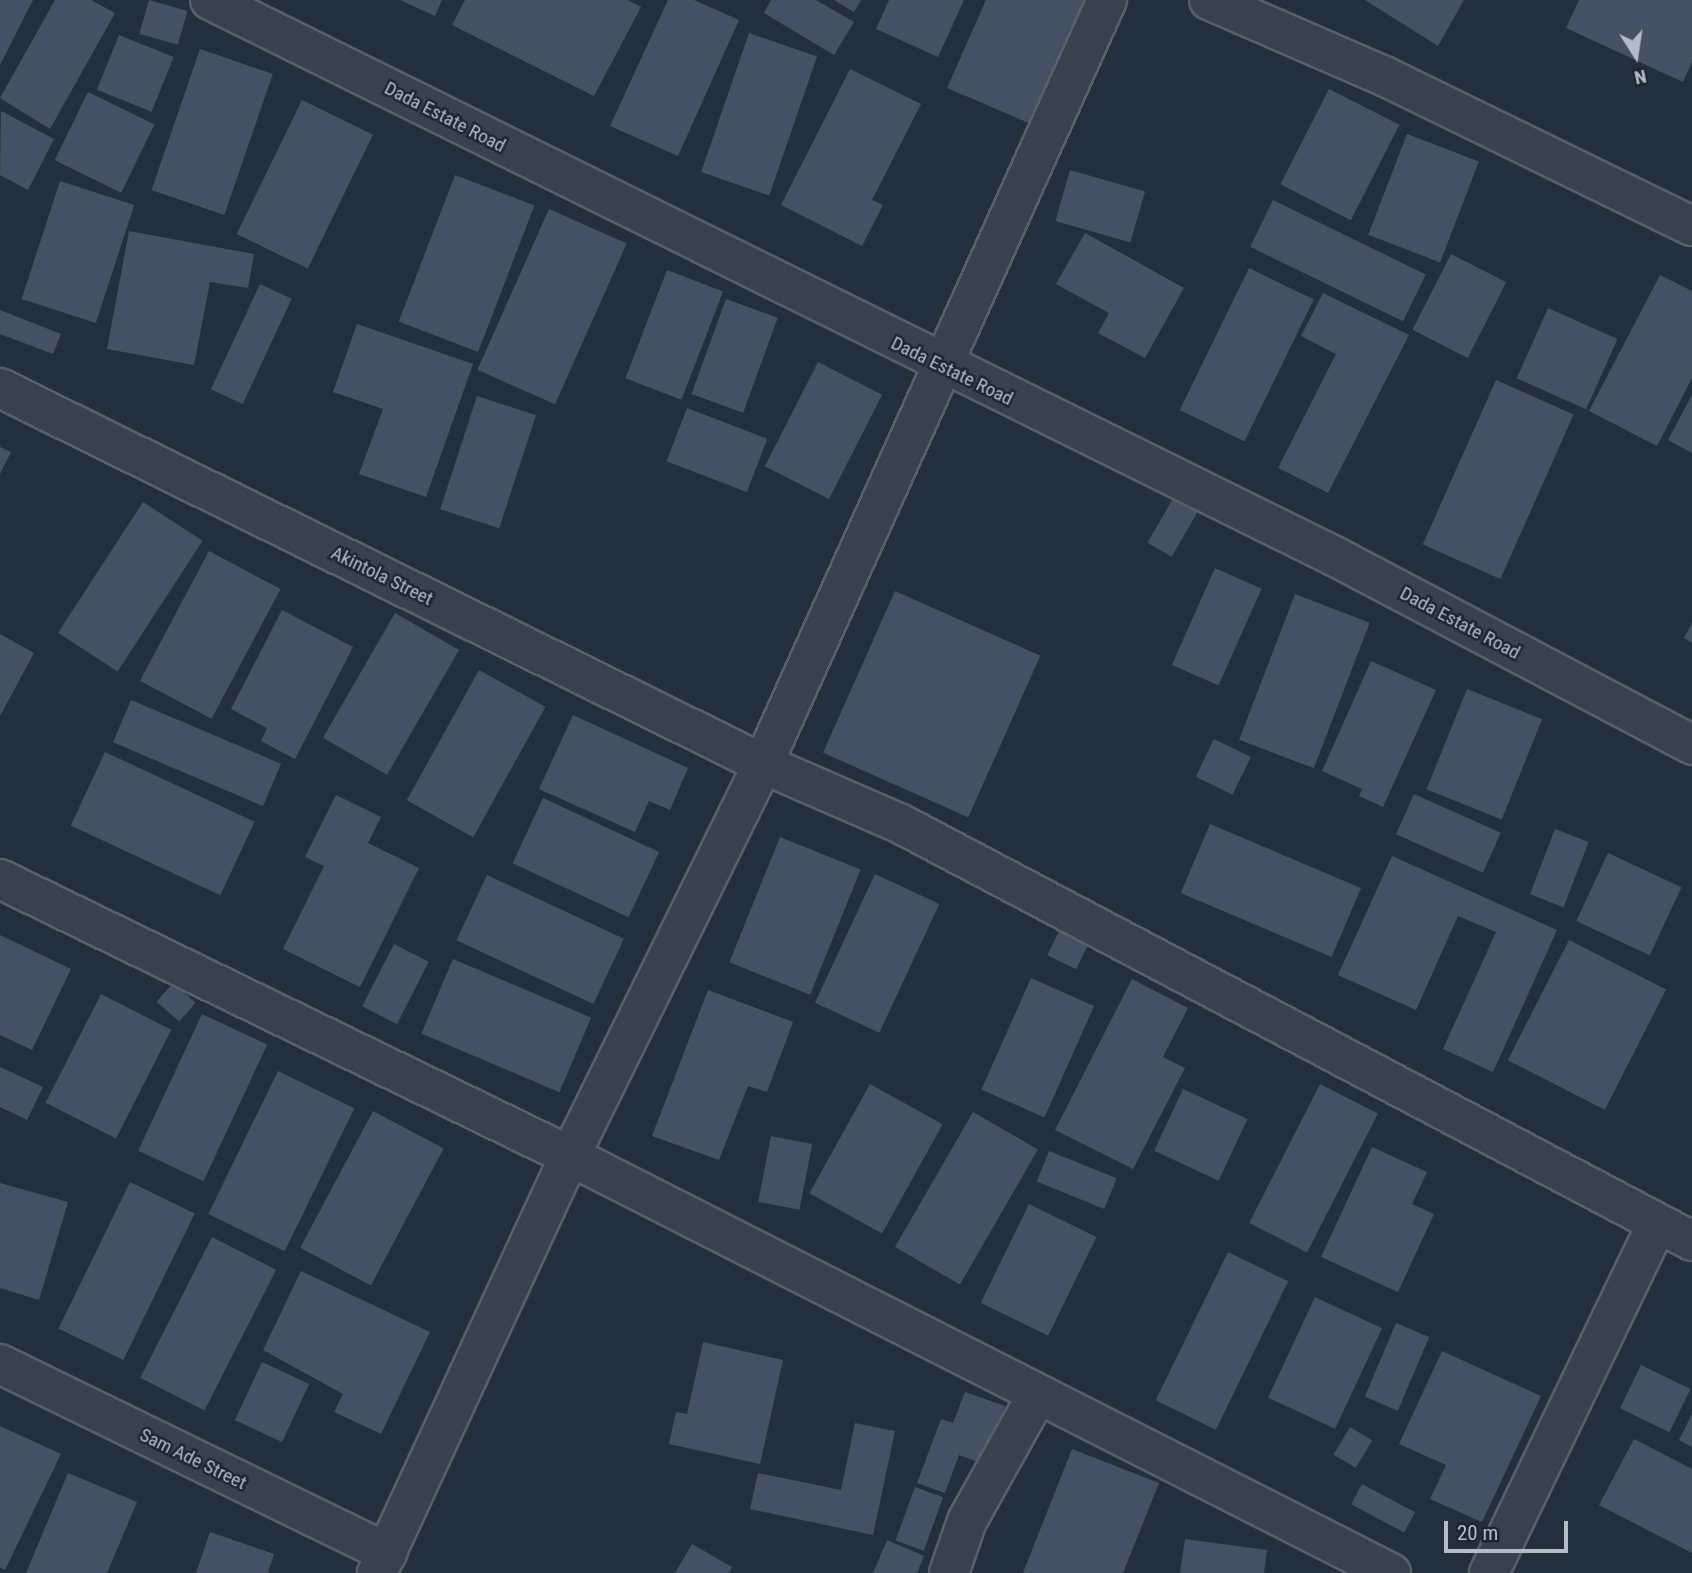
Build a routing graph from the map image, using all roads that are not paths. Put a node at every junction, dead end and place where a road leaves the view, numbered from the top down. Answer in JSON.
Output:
{"nodes":[{"id":1,"x":210,"y":0,"type":"edge"},
{"id":2,"x":1107,"y":0,"type":"edge"},
{"id":3,"x":1209,"y":0,"type":"edge"},
{"id":4,"x":1692,"y":226,"type":"edge"},
{"id":5,"x":938,"y":365,"type":"junction"},
{"id":6,"x":0,"y":388,"type":"edge"},
{"id":7,"x":1692,"y":745,"type":"edge"},
{"id":8,"x":764,"y":764,"type":"junction"},
{"id":9,"x":0,"y":878,"type":"edge"},
{"id":10,"x":570,"y":1156,"type":"junction"},
{"id":11,"x":1657,"y":1226,"type":"junction"},
{"id":12,"x":1692,"y":1241,"type":"edge"},
{"id":13,"x":0,"y":1364,"type":"edge"},
{"id":14,"x":1037,"y":1395,"type":"junction"},
{"id":15,"x":382,"y":1563,"type":"edge"},
{"id":16,"x":949,"y":1573,"type":"edge"},
{"id":17,"x":1391,"y":1573,"type":"edge"},
{"id":18,"x":1489,"y":1573,"type":"edge"}],
"edges":[{"from":1,"to":5,"type":"street","name":"Dada Estate Road"},
{"from":2,"to":5,"type":"street"},
{"from":3,"to":4,"type":"street"},
{"from":5,"to":7,"type":"street","name":"Dada Estate Road"},
{"from":5,"to":8,"type":"street"},
{"from":6,"to":8,"type":"street","name":"Akintola Street"},
{"from":8,"to":10,"type":"street"},
{"from":8,"to":11,"type":"street","name":"Akintola Street"},
{"from":9,"to":10,"type":"street"},
{"from":10,"to":14,"type":"street"},
{"from":10,"to":15,"type":"street"},
{"from":11,"to":12,"type":"street","name":"Akintola Street"},
{"from":11,"to":18,"type":"street"},
{"from":13,"to":15,"type":"street","name":"Sam Ade Street"},
{"from":14,"to":16,"type":"street"},
{"from":14,"to":17,"type":"street"}]}
